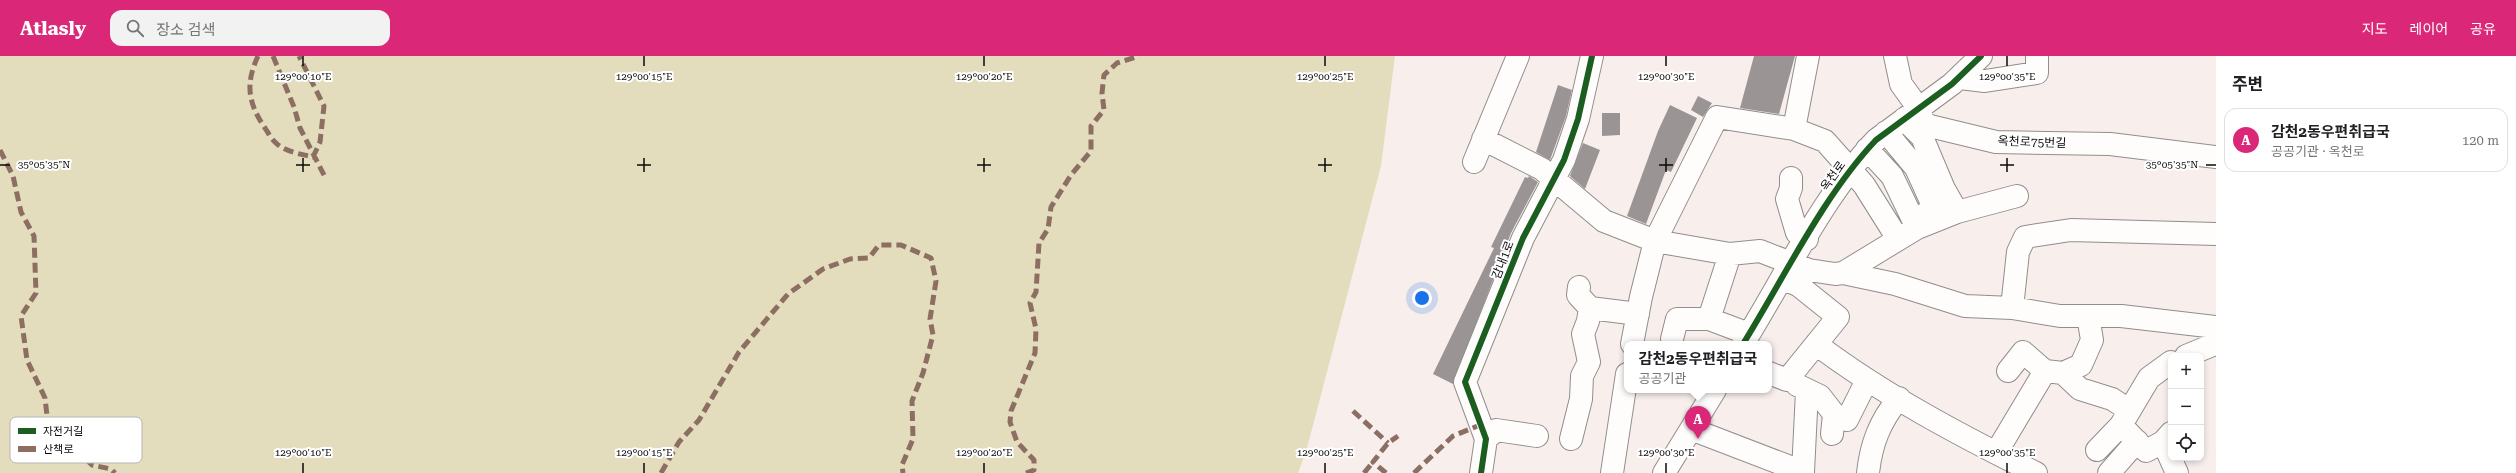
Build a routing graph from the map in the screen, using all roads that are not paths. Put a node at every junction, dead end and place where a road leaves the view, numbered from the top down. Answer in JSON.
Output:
{"nodes":[{"id":1,"x":1518,"y":56,"type":"edge"},
{"id":2,"x":1592,"y":56,"type":"edge"},
{"id":3,"x":1808,"y":56,"type":"edge"},
{"id":4,"x":1895,"y":56,"type":"edge"},
{"id":5,"x":1981,"y":56,"type":"edge"},
{"id":6,"x":2037,"y":56,"type":"edge"},
{"id":7,"x":1960,"y":78,"type":"junction"},
{"id":8,"x":1911,"y":114,"type":"junction"},
{"id":9,"x":1794,"y":129,"type":"junction"},
{"id":10,"x":1886,"y":132,"type":"junction"},
{"id":11,"x":1483,"y":139,"type":"junction"},
{"id":12,"x":1867,"y":149,"type":"junction"},
{"id":13,"x":2216,"y":157,"type":"edge"},
{"id":14,"x":1474,"y":162,"type":"dead end"},
{"id":15,"x":1852,"y":170,"type":"junction"},
{"id":16,"x":1791,"y":178,"type":"dead end"},
{"id":17,"x":1554,"y":180,"type":"junction"},
{"id":18,"x":2017,"y":196,"type":"dead end"},
{"id":19,"x":1957,"y":212,"type":"junction"},
{"id":20,"x":1925,"y":225,"type":"junction"},
{"id":21,"x":2216,"y":234,"type":"edge"},
{"id":22,"x":1806,"y":239,"type":"junction"},
{"id":23,"x":1898,"y":239,"type":"junction"},
{"id":24,"x":1655,"y":241,"type":"junction"},
{"id":25,"x":1730,"y":254,"type":"junction"},
{"id":26,"x":1787,"y":272,"type":"junction"},
{"id":27,"x":1843,"y":273,"type":"junction"},
{"id":28,"x":1579,"y":287,"type":"dead end"},
{"id":29,"x":1590,"y":308,"type":"junction"},
{"id":30,"x":2012,"y":308,"type":"junction"},
{"id":31,"x":1638,"y":314,"type":"junction"},
{"id":32,"x":2088,"y":316,"type":"junction"},
{"id":33,"x":1709,"y":319,"type":"junction"},
{"id":34,"x":2216,"y":338,"type":"edge"},
{"id":35,"x":1672,"y":339,"type":"dead end"},
{"id":36,"x":1746,"y":339,"type":"edge"},
{"id":37,"x":1633,"y":341,"type":"edge"},
{"id":38,"x":1816,"y":344,"type":"junction"},
{"id":39,"x":2191,"y":353,"type":"edge"},
{"id":40,"x":2168,"y":364,"type":"edge"},
{"id":41,"x":2008,"y":371,"type":"dead end"},
{"id":42,"x":2054,"y":372,"type":"junction"},
{"id":43,"x":1778,"y":376,"type":"edge"},
{"id":44,"x":1867,"y":380,"type":"junction"},
{"id":45,"x":1807,"y":390,"type":"junction"},
{"id":46,"x":1624,"y":393,"type":"edge"},
{"id":47,"x":1713,"y":393,"type":"edge"},
{"id":48,"x":1899,"y":398,"type":"junction"},
{"id":49,"x":2125,"y":417,"type":"junction"},
{"id":50,"x":1692,"y":429,"type":"junction"},
{"id":51,"x":1537,"y":436,"type":"dead end"},
{"id":52,"x":2167,"y":437,"type":"edge"},
{"id":53,"x":1571,"y":439,"type":"dead end"},
{"id":54,"x":1486,"y":440,"type":"junction"},
{"id":55,"x":2138,"y":441,"type":"junction"},
{"id":56,"x":2097,"y":450,"type":"dead end"},
{"id":57,"x":1996,"y":454,"type":"junction"},
{"id":58,"x":1481,"y":473,"type":"edge"},
{"id":59,"x":1612,"y":473,"type":"edge"},
{"id":60,"x":1664,"y":473,"type":"edge"},
{"id":61,"x":1868,"y":473,"type":"edge"},
{"id":62,"x":2036,"y":473,"type":"edge"},
{"id":63,"x":2109,"y":473,"type":"edge"},
{"id":64,"x":2177,"y":473,"type":"edge"}],
"edges":[{"from":1,"to":11,"type":"street"},
{"from":2,"to":17,"type":"street","name":"감내1로"},
{"from":3,"to":9,"type":"street"},
{"from":4,"to":8,"type":"street","name":"옥천로75번길"},
{"from":5,"to":7,"type":"street","name":"옥천로"},
{"from":6,"to":7,"type":"street"},
{"from":7,"to":8,"type":"street","name":"옥천로"},
{"from":8,"to":10,"type":"street","name":"옥천로"},
{"from":8,"to":13,"type":"street","name":"옥천로75번길"},
{"from":8,"to":19,"type":"street"},
{"from":9,"to":15,"type":"street"},
{"from":9,"to":24,"type":"street"},
{"from":10,"to":12,"type":"street","name":"옥천로"},
{"from":10,"to":20,"type":"street"},
{"from":11,"to":14,"type":"street"},
{"from":11,"to":17,"type":"street"},
{"from":12,"to":15,"type":"street","name":"옥천로"},
{"from":12,"to":20,"type":"street"},
{"from":15,"to":22,"type":"street","name":"옥천로"},
{"from":15,"to":23,"type":"street"},
{"from":16,"to":22,"type":"street"},
{"from":17,"to":24,"type":"street"},
{"from":17,"to":54,"type":"street","name":"감내1로"},
{"from":18,"to":19,"type":"street"},
{"from":19,"to":20,"type":"street"},
{"from":20,"to":23,"type":"street"},
{"from":21,"to":30,"type":"street"},
{"from":22,"to":26,"type":"street","name":"옥천로"},
{"from":23,"to":27,"type":"street"},
{"from":24,"to":25,"type":"street"},
{"from":24,"to":31,"type":"street"},
{"from":25,"to":26,"type":"street"},
{"from":25,"to":33,"type":"street"},
{"from":26,"to":27,"type":"street"},
{"from":26,"to":36,"type":"street","name":"옥천로"},
{"from":26,"to":38,"type":"street"},
{"from":27,"to":30,"type":"street"},
{"from":28,"to":29,"type":"street"},
{"from":29,"to":31,"type":"street"},
{"from":29,"to":53,"type":"street"},
{"from":30,"to":32,"type":"street"},
{"from":31,"to":37,"type":"street"},
{"from":32,"to":34,"type":"street"},
{"from":32,"to":42,"type":"street"},
{"from":33,"to":35,"type":"street"},
{"from":33,"to":36,"type":"street"},
{"from":34,"to":39,"type":"street"},
{"from":38,"to":43,"type":"street"},
{"from":38,"to":44,"type":"street"},
{"from":40,"to":49,"type":"street"},
{"from":41,"to":42,"type":"street"},
{"from":42,"to":49,"type":"street"},
{"from":42,"to":57,"type":"street"},
{"from":43,"to":45,"type":"street"},
{"from":44,"to":45,"type":"street"},
{"from":44,"to":48,"type":"street"},
{"from":45,"to":50,"type":"street"},
{"from":46,"to":59,"type":"street"},
{"from":47,"to":50,"type":"street"},
{"from":48,"to":57,"type":"street"},
{"from":48,"to":61,"type":"street"},
{"from":49,"to":55,"type":"street"},
{"from":49,"to":56,"type":"street"},
{"from":50,"to":60,"type":"street"},
{"from":51,"to":54,"type":"street"},
{"from":52,"to":55,"type":"street"},
{"from":52,"to":64,"type":"street"},
{"from":54,"to":58,"type":"street","name":"감내1로"},
{"from":55,"to":63,"type":"street"},
{"from":57,"to":62,"type":"street"}]}
